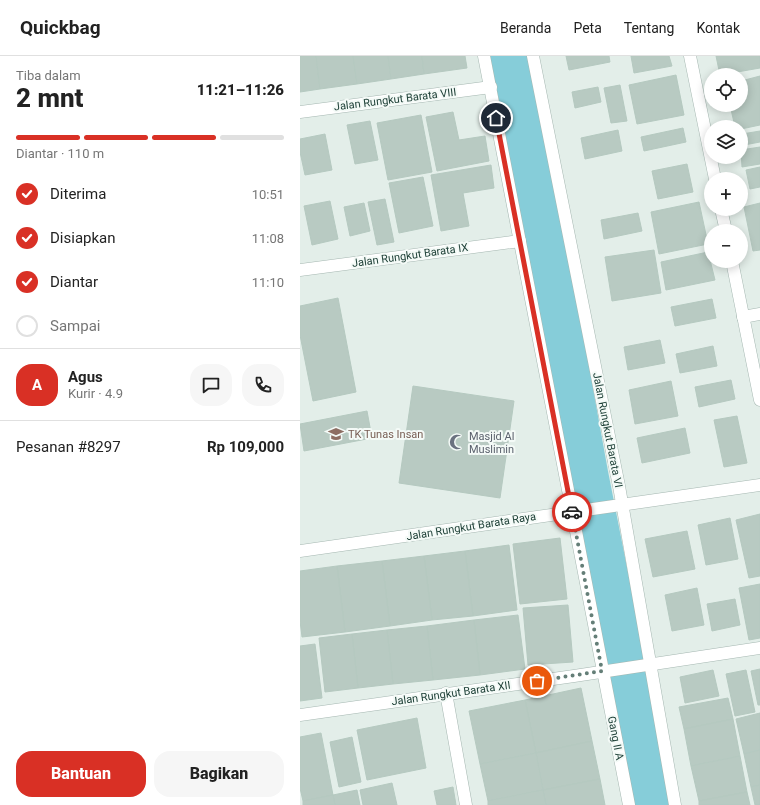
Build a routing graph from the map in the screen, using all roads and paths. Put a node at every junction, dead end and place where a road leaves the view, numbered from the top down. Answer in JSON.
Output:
{"nodes":[{"id":1,"x":484,"y":56,"type":"edge"},
{"id":2,"x":533,"y":56,"type":"edge"},
{"id":3,"x":690,"y":56,"type":"edge"},
{"id":4,"x":490,"y":87,"type":"junction"},
{"id":5,"x":300,"y":112,"type":"edge"},
{"id":6,"x":714,"y":172,"type":"edge"},
{"id":7,"x":520,"y":241,"type":"junction"},
{"id":8,"x":733,"y":268,"type":"edge"},
{"id":9,"x":300,"y":270,"type":"edge"},
{"id":10,"x":760,"y":314,"type":"edge"},
{"id":11,"x":743,"y":317,"type":"junction"},
{"id":12,"x":760,"y":400,"type":"edge"},
{"id":13,"x":760,"y":484,"type":"edge"},
{"id":14,"x":617,"y":504,"type":"junction"},
{"id":15,"x":576,"y":510,"type":"junction"},
{"id":16,"x":300,"y":552,"type":"edge"},
{"id":17,"x":760,"y":648,"type":"edge"},
{"id":18,"x":646,"y":665,"type":"junction"},
{"id":19,"x":607,"y":670,"type":"junction"},
{"id":20,"x":446,"y":693,"type":"junction"},
{"id":21,"x":300,"y":715,"type":"edge"},
{"id":22,"x":466,"y":805,"type":"edge"},
{"id":23,"x":629,"y":805,"type":"edge"},
{"id":24,"x":675,"y":805,"type":"edge"}],
"edges":[{"from":1,"to":4,"type":"street"},
{"from":2,"to":14,"type":"street","name":"Jalan Rungkut Barata VI"},
{"from":3,"to":6,"type":"street"},
{"from":4,"to":5,"type":"street","name":"Jalan Rungkut Barata VIII"},
{"from":4,"to":7,"type":"street"},
{"from":7,"to":9,"type":"street","name":"Jalan Rungkut Barata IX"},
{"from":7,"to":15,"type":"street"},
{"from":8,"to":11,"type":"street"},
{"from":10,"to":11,"type":"street"},
{"from":11,"to":12,"type":"street"},
{"from":13,"to":14,"type":"street","name":"Jalan Rungkut Barata Raya"},
{"from":14,"to":15,"type":"street","name":"Jalan Rungkut Barata Raya"},
{"from":14,"to":18,"type":"street","name":"Jalan Rungkut Barata VI"},
{"from":15,"to":16,"type":"street","name":"Jalan Rungkut Barata Raya"},
{"from":15,"to":19,"type":"street"},
{"from":17,"to":18,"type":"street","name":"Jalan Rungkut Barata XII"},
{"from":18,"to":19,"type":"street","name":"Jalan Rungkut Barata XII"},
{"from":18,"to":24,"type":"street","name":"Jalan Rungkut Barata VI"},
{"from":19,"to":20,"type":"street","name":"Jalan Rungkut Barata XII"},
{"from":19,"to":23,"type":"street","name":"Gang II A"},
{"from":20,"to":21,"type":"street","name":"Jalan Rungkut Barata XII"},
{"from":20,"to":22,"type":"street"}]}
